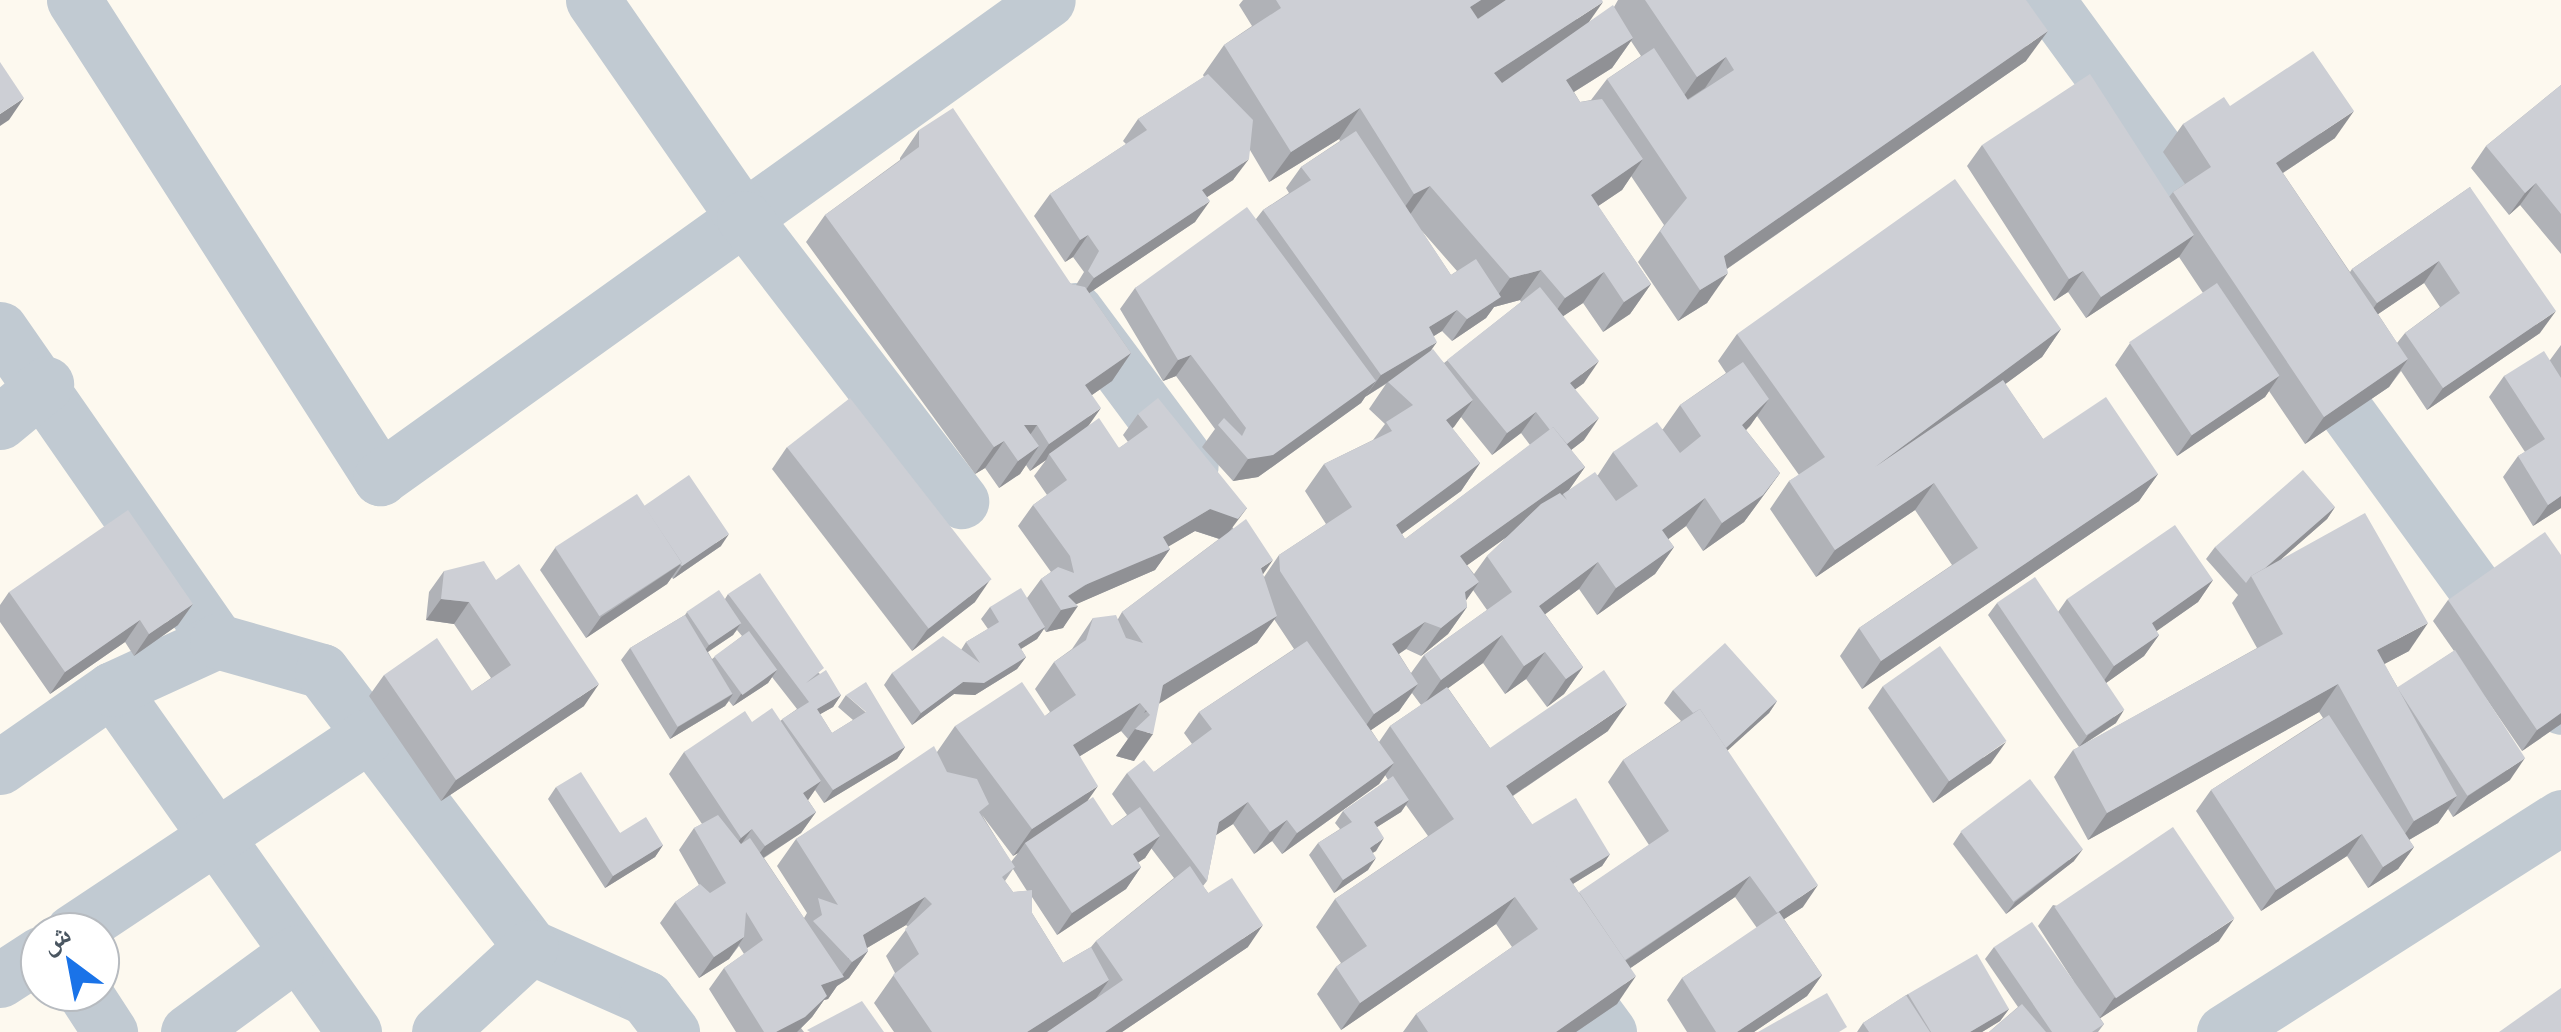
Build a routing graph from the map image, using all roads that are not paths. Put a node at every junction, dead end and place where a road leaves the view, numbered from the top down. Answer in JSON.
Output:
{"nodes":[{"id":1,"x":74,"y":0,"type":"edge"},
{"id":2,"x":593,"y":0,"type":"edge"},
{"id":3,"x":1048,"y":0,"type":"edge"},
{"id":4,"x":2047,"y":0,"type":"edge"},
{"id":5,"x":916,"y":94,"type":"junction"},
{"id":6,"x":951,"y":142,"type":"edge"},
{"id":7,"x":744,"y":218,"type":"junction"},
{"id":8,"x":1045,"y":269,"type":"edge"},
{"id":9,"x":0,"y":328,"type":"edge"},
{"id":10,"x":46,"y":384,"type":"junction"},
{"id":11,"x":0,"y":422,"type":"edge"},
{"id":12,"x":961,"y":501,"type":"dead end"},
{"id":13,"x":1220,"y":506,"type":"edge"},
{"id":14,"x":216,"y":641,"type":"junction"},
{"id":15,"x":112,"y":689,"type":"junction"},
{"id":16,"x":2561,"y":706,"type":"edge"},
{"id":17,"x":367,"y":736,"type":"junction"},
{"id":18,"x":0,"y":768,"type":"edge"},
{"id":19,"x":2561,"y":816,"type":"edge"},
{"id":20,"x":216,"y":829,"type":"junction"},
{"id":21,"x":100,"y":912,"type":"edge"},
{"id":22,"x":1526,"y":920,"type":"edge"},
{"id":23,"x":531,"y":947,"type":"junction"},
{"id":24,"x":296,"y":953,"type":"junction"},
{"id":25,"x":647,"y":1021,"type":"edge"},
{"id":26,"x":188,"y":1032,"type":"edge"},
{"id":27,"x":354,"y":1032,"type":"edge"},
{"id":28,"x":439,"y":1032,"type":"edge"},
{"id":29,"x":1609,"y":1032,"type":"edge"},
{"id":30,"x":2224,"y":1032,"type":"edge"}],
"edges":[{"from":1,"to":7,"type":"street"},
{"from":2,"to":7,"type":"street"},
{"from":3,"to":5,"type":"street"},
{"from":4,"to":16,"type":"street"},
{"from":5,"to":6,"type":"street"},
{"from":5,"to":7,"type":"street"},
{"from":7,"to":12,"type":"street"},
{"from":8,"to":13,"type":"street"},
{"from":9,"to":10,"type":"street"},
{"from":10,"to":11,"type":"street"},
{"from":10,"to":14,"type":"street"},
{"from":14,"to":15,"type":"street"},
{"from":14,"to":17,"type":"street"},
{"from":15,"to":18,"type":"street"},
{"from":15,"to":20,"type":"street"},
{"from":17,"to":20,"type":"street"},
{"from":17,"to":23,"type":"street"},
{"from":19,"to":30,"type":"street"},
{"from":20,"to":21,"type":"street"},
{"from":20,"to":24,"type":"street"},
{"from":22,"to":29,"type":"street"},
{"from":23,"to":25,"type":"street"},
{"from":23,"to":28,"type":"street"},
{"from":24,"to":26,"type":"street"},
{"from":24,"to":27,"type":"street"}]}
